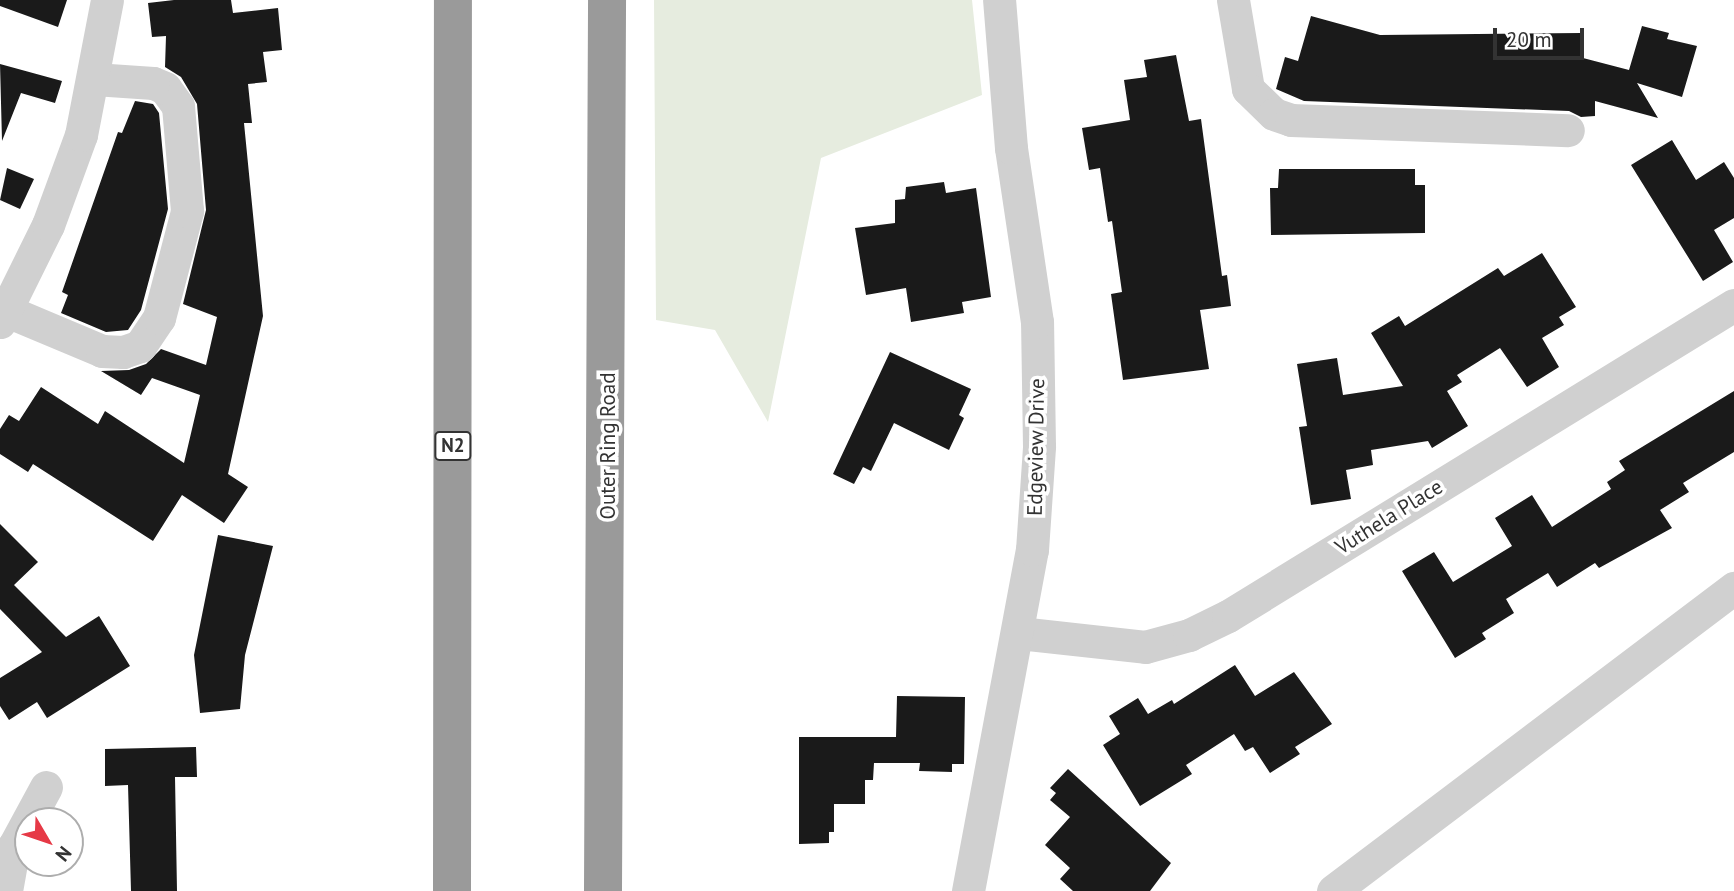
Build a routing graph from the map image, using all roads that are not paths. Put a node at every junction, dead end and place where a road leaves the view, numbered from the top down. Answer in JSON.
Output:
{"nodes":[{"id":1,"x":107,"y":0,"type":"edge"},
{"id":2,"x":453,"y":0,"type":"edge"},
{"id":3,"x":607,"y":0,"type":"edge"},
{"id":4,"x":1233,"y":0,"type":"edge"},
{"id":5,"x":1007,"y":3,"type":"edge"},
{"id":6,"x":94,"y":79,"type":"junction"},
{"id":7,"x":1568,"y":130,"type":"dead end"},
{"id":8,"x":1734,"y":305,"type":"edge"},
{"id":9,"x":4,"y":317,"type":"edge"},
{"id":10,"x":1734,"y":587,"type":"edge"},
{"id":11,"x":1019,"y":634,"type":"junction"},
{"id":12,"x":46,"y":788,"type":"dead end"},
{"id":13,"x":6,"y":891,"type":"edge"},
{"id":14,"x":452,"y":891,"type":"edge"},
{"id":15,"x":603,"y":891,"type":"edge"},
{"id":16,"x":968,"y":891,"type":"edge"},
{"id":17,"x":1334,"y":891,"type":"edge"}],
"edges":[{"from":1,"to":6,"type":"street"},
{"from":2,"to":14,"type":"highway","number":"N2"},
{"from":3,"to":15,"type":"highway","name":"Outer Ring Road"},
{"from":4,"to":7,"type":"street"},
{"from":5,"to":11,"type":"street","name":"Edgeview Drive"},
{"from":6,"to":9,"type":"street"},
{"from":6,"to":9,"type":"street"},
{"from":8,"to":11,"type":"street","name":"Vuthela Place"},
{"from":10,"to":17,"type":"street"},
{"from":11,"to":16,"type":"street","name":"Edgeview Drive"},
{"from":12,"to":13,"type":"street"}]}
